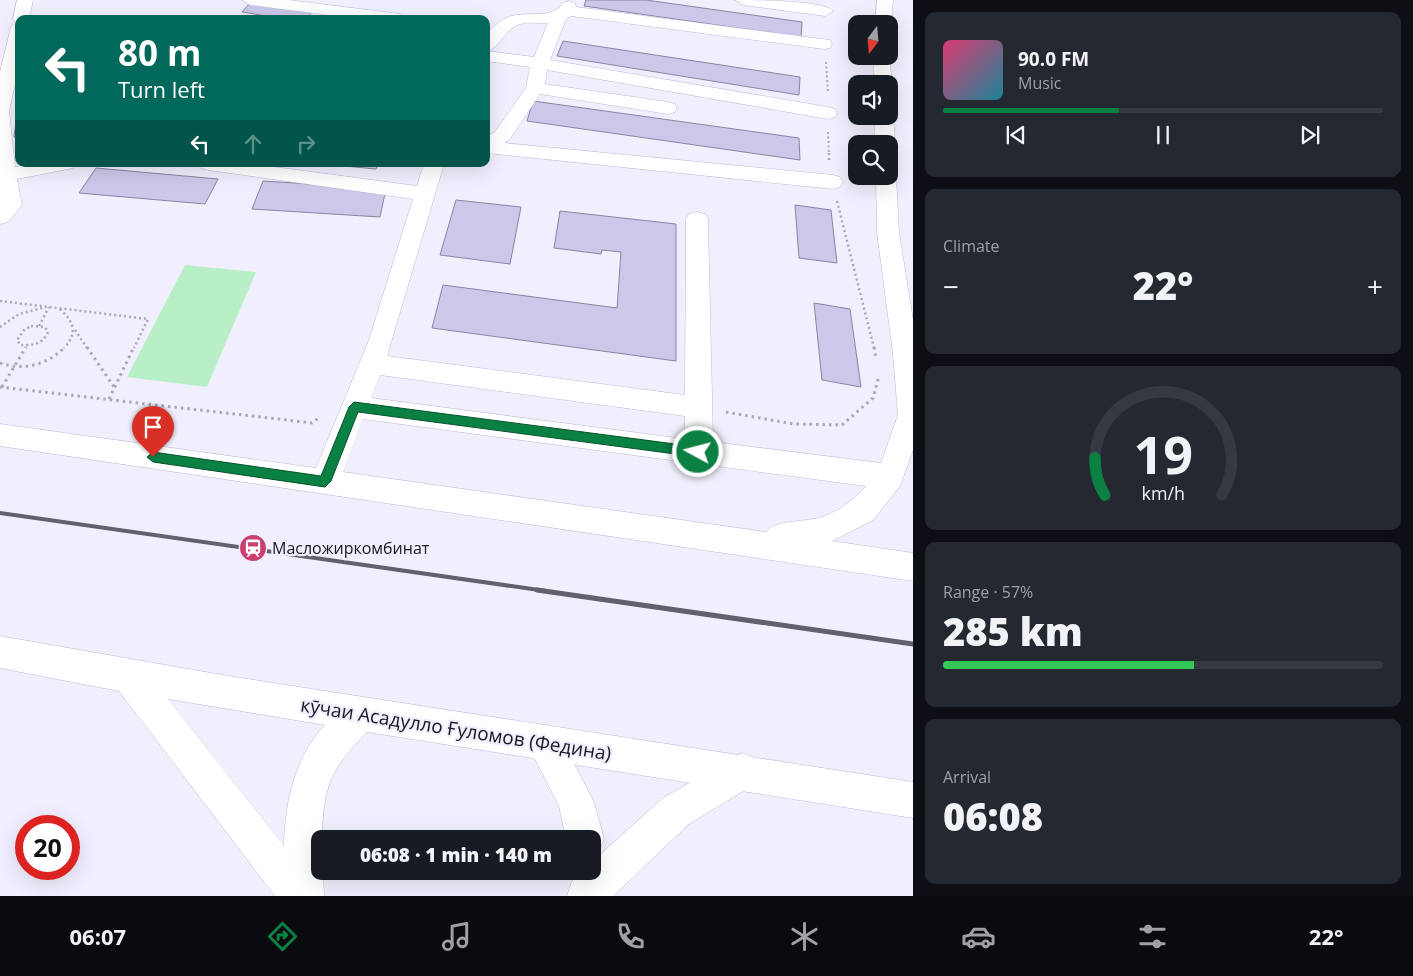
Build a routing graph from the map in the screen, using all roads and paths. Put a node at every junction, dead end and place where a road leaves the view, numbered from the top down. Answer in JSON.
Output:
{"nodes":[{"id":1,"x":25,"y":0,"type":"edge"},
{"id":2,"x":250,"y":0,"type":"edge"},
{"id":3,"x":519,"y":0,"type":"edge"},
{"id":4,"x":743,"y":0,"type":"edge"},
{"id":5,"x":885,"y":0,"type":"edge"},
{"id":6,"x":566,"y":9,"type":"edge"},
{"id":7,"x":825,"y":11,"type":"dead end"},
{"id":8,"x":22,"y":15,"type":"edge"},
{"id":9,"x":368,"y":15,"type":"edge"},
{"id":10,"x":884,"y":15,"type":"edge"},
{"id":11,"x":516,"y":20,"type":"junction"},
{"id":12,"x":492,"y":30,"type":"edge"},
{"id":13,"x":824,"y":44,"type":"joint"},
{"id":14,"x":15,"y":45,"type":"edge"},
{"id":15,"x":490,"y":57,"type":"edge"},
{"id":16,"x":540,"y":63,"type":"junction"},
{"id":17,"x":535,"y":88,"type":"junction"},
{"id":18,"x":668,"y":108,"type":"dead end"},
{"id":19,"x":15,"y":109,"type":"edge"},
{"id":20,"x":0,"y":111,"type":"edge"},
{"id":21,"x":828,"y":112,"type":"junction"},
{"id":22,"x":490,"y":144,"type":"edge"},
{"id":23,"x":490,"y":146,"type":"edge"},
{"id":24,"x":49,"y":167,"type":"edge"},
{"id":25,"x":230,"y":167,"type":"edge"},
{"id":26,"x":433,"y":167,"type":"edge"},
{"id":27,"x":5,"y":175,"type":"junction"},
{"id":28,"x":833,"y":182,"type":"junction"},
{"id":29,"x":886,"y":185,"type":"edge"},
{"id":30,"x":425,"y":194,"type":"junction"},
{"id":31,"x":0,"y":217,"type":"edge"},
{"id":32,"x":697,"y":219,"type":"dead end"},
{"id":33,"x":0,"y":301,"type":"edge"},
{"id":34,"x":50,"y":307,"type":"junction"},
{"id":35,"x":12,"y":317,"type":"junction"},
{"id":36,"x":0,"y":322,"type":"edge"},
{"id":37,"x":39,"y":326,"type":"junction"},
{"id":38,"x":0,"y":327,"type":"edge"},
{"id":39,"x":74,"y":330,"type":"junction"},
{"id":40,"x":26,"y":347,"type":"junction"},
{"id":41,"x":0,"y":363,"type":"edge"},
{"id":42,"x":878,"y":364,"type":"dead end"},
{"id":43,"x":14,"y":368,"type":"junction"},
{"id":44,"x":367,"y":373,"type":"junction"},
{"id":45,"x":880,"y":374,"type":"dead end"},
{"id":46,"x":1,"y":387,"type":"edge"},
{"id":47,"x":114,"y":388,"type":"junction"},
{"id":48,"x":108,"y":399,"type":"junction"},
{"id":49,"x":354,"y":407,"type":"junction"},
{"id":50,"x":698,"y":407,"type":"junction"},
{"id":51,"x":912,"y":425,"type":"edge"},
{"id":52,"x":0,"y":435,"type":"edge"},
{"id":53,"x":698,"y":452,"type":"junction"},
{"id":54,"x":890,"y":477,"type":"junction"},
{"id":55,"x":325,"y":481,"type":"junction"},
{"id":56,"x":757,"y":543,"type":"junction"},
{"id":57,"x":913,"y":567,"type":"edge"},
{"id":58,"x":0,"y":652,"type":"edge"},
{"id":59,"x":129,"y":677,"type":"junction"},
{"id":60,"x":361,"y":714,"type":"junction"},
{"id":61,"x":545,"y":743,"type":"junction"},
{"id":62,"x":742,"y":771,"type":"junction"},
{"id":63,"x":913,"y":800,"type":"edge"},
{"id":64,"x":583,"y":830,"type":"edge"},
{"id":65,"x":586,"y":887,"type":"edge"},
{"id":66,"x":299,"y":896,"type":"edge"},
{"id":67,"x":304,"y":896,"type":"edge"}],
"edges":[{"from":1,"to":8,"type":"street"},
{"from":2,"to":9,"type":"street"},
{"from":3,"to":11,"type":"street"},
{"from":4,"to":7,"type":"street"},
{"from":5,"to":10,"type":"street"},
{"from":6,"to":11,"type":"street"},
{"from":6,"to":13,"type":"street"},
{"from":6,"to":16,"type":"street"},
{"from":11,"to":12,"type":"street"},
{"from":13,"to":21,"type":"path"},
{"from":14,"to":20,"type":"street"},
{"from":15,"to":16,"type":"street"},
{"from":16,"to":17,"type":"street"},
{"from":16,"to":21,"type":"street"},
{"from":17,"to":18,"type":"street"},
{"from":17,"to":22,"type":"street"},
{"from":19,"to":20,"type":"street"},
{"from":20,"to":27,"type":"street"},
{"from":21,"to":28,"type":"path"},
{"from":23,"to":28,"type":"street"},
{"from":24,"to":27,"type":"street"},
{"from":25,"to":30,"type":"street"},
{"from":26,"to":30,"type":"street"},
{"from":27,"to":31,"type":"street"},
{"from":28,"to":42,"type":"path"},
{"from":29,"to":51,"type":"street"},
{"from":30,"to":44,"type":"street"},
{"from":32,"to":50,"type":"street"},
{"from":33,"to":34,"type":"path"},
{"from":34,"to":35,"type":"path"},
{"from":34,"to":37,"type":"path"},
{"from":34,"to":39,"type":"path"},
{"from":34,"to":47,"type":"path"},
{"from":35,"to":36,"type":"path"},
{"from":35,"to":38,"type":"path"},
{"from":37,"to":40,"type":"path"},
{"from":37,"to":40,"type":"path"},
{"from":39,"to":43,"type":"path"},
{"from":39,"to":47,"type":"path"},
{"from":40,"to":43,"type":"path"},
{"from":41,"to":43,"type":"path"},
{"from":43,"to":46,"type":"path"},
{"from":44,"to":48,"type":"path"},
{"from":44,"to":49,"type":"street"},
{"from":44,"to":50,"type":"street"},
{"from":45,"to":50,"type":"path"},
{"from":46,"to":48,"type":"path"},
{"from":47,"to":48,"type":"path"},
{"from":49,"to":53,"type":"street"},
{"from":49,"to":55,"type":"street"},
{"from":50,"to":53,"type":"street"},
{"from":51,"to":54,"type":"street"},
{"from":52,"to":55,"type":"street"},
{"from":53,"to":54,"type":"street"},
{"from":54,"to":56,"type":"street"},
{"from":55,"to":56,"type":"street"},
{"from":56,"to":57,"type":"street"},
{"from":58,"to":59,"type":"street","name":"кӯчаи Асадулло Ғуломов (Федина)"},
{"from":59,"to":60,"type":"street","name":"кӯчаи Асадулло Ғуломов (Федина)"},
{"from":59,"to":66,"type":"street"},
{"from":60,"to":61,"type":"street","name":"кӯчаи Асадулло Ғуломов (Федина)"},
{"from":60,"to":67,"type":"street"},
{"from":61,"to":62,"type":"street","name":"кӯчаи Асадулло Ғуломов (Федина)"},
{"from":61,"to":64,"type":"street"},
{"from":62,"to":63,"type":"street","name":"кӯчаи Асадулло Ғуломов (Федина)"},
{"from":62,"to":65,"type":"street"}]}
